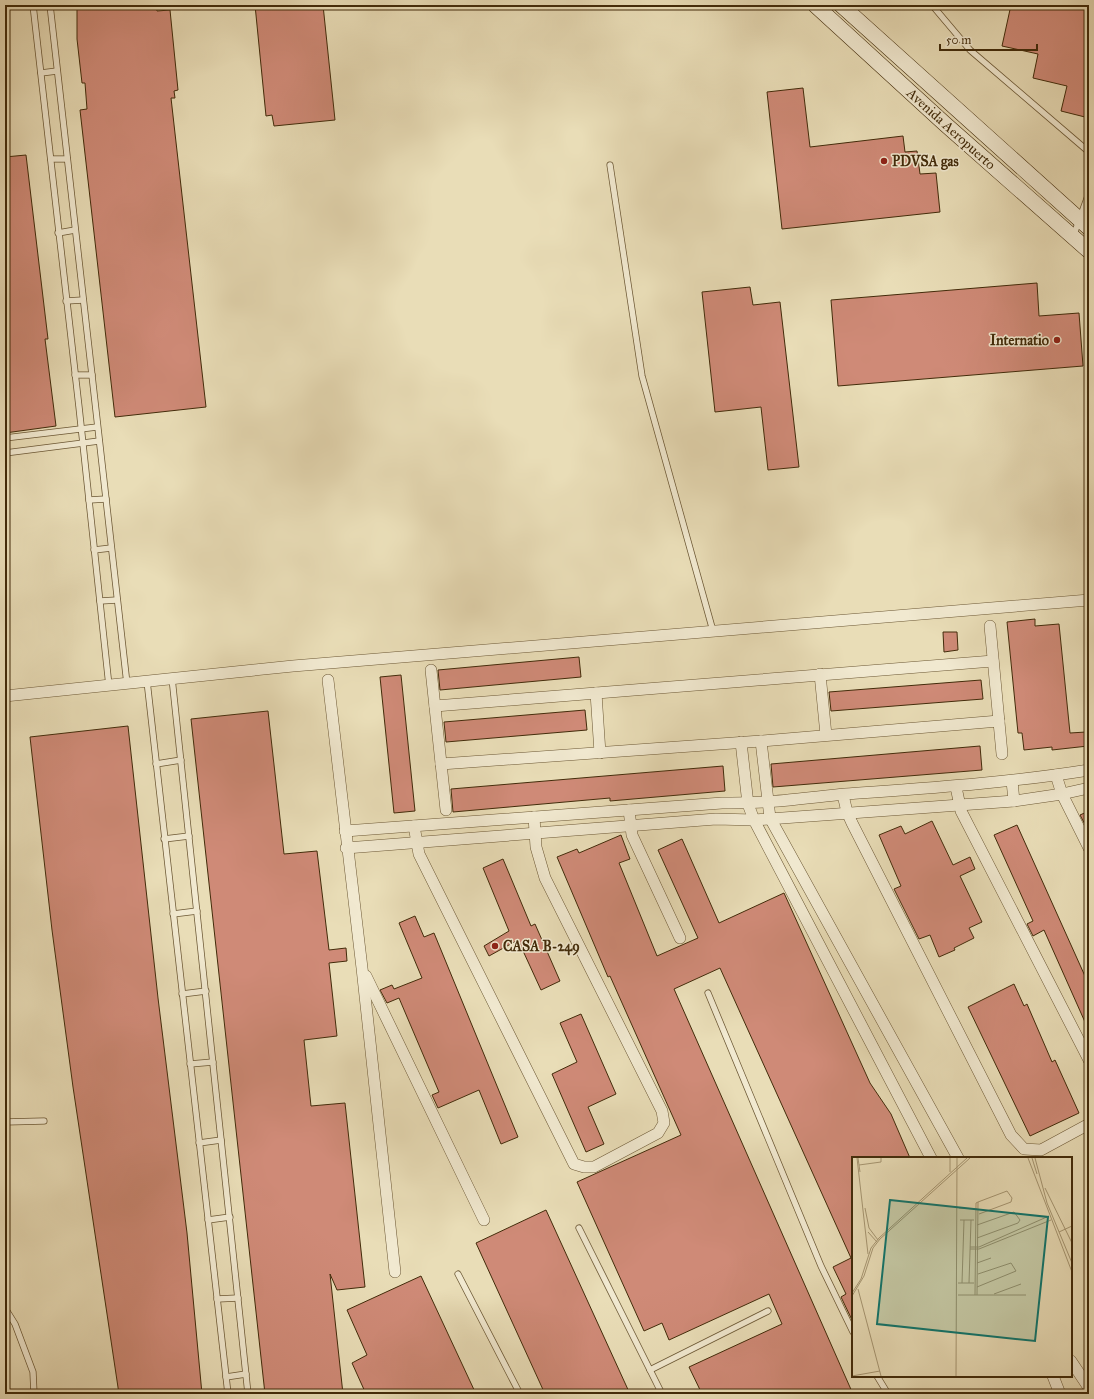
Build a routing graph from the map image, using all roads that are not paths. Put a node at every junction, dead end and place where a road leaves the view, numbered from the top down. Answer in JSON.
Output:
{"nodes":[{"id":1,"x":33,"y":5,"type":"edge"},
{"id":2,"x":50,"y":5,"type":"edge"},
{"id":3,"x":815,"y":5,"type":"edge"},
{"id":4,"x":841,"y":5,"type":"edge"},
{"id":5,"x":932,"y":5,"type":"edge"},
{"id":6,"x":57,"y":70,"type":"junction"},
{"id":7,"x":41,"y":73,"type":"junction"},
{"id":8,"x":1089,"y":152,"type":"edge"},
{"id":9,"x":51,"y":159,"type":"junction"},
{"id":10,"x":67,"y":159,"type":"junction"},
{"id":11,"x":610,"y":165,"type":"dead end"},
{"id":12,"x":1089,"y":193,"type":"edge"},
{"id":13,"x":1085,"y":224,"type":"edge"},
{"id":14,"x":75,"y":230,"type":"junction"},
{"id":15,"x":58,"y":233,"type":"junction"},
{"id":16,"x":1073,"y":237,"type":"junction"},
{"id":17,"x":1089,"y":251,"type":"edge"},
{"id":18,"x":83,"y":300,"type":"junction"},
{"id":19,"x":66,"y":301,"type":"junction"},
{"id":20,"x":75,"y":375,"type":"junction"},
{"id":21,"x":92,"y":375,"type":"junction"},
{"id":22,"x":97,"y":427,"type":"junction"},
{"id":23,"x":81,"y":428,"type":"junction"},
{"id":24,"x":5,"y":438,"type":"edge"},
{"id":25,"x":99,"y":441,"type":"junction"},
{"id":26,"x":82,"y":443,"type":"junction"},
{"id":27,"x":5,"y":453,"type":"edge"},
{"id":28,"x":106,"y":499,"type":"junction"},
{"id":29,"x":89,"y":500,"type":"junction"},
{"id":30,"x":111,"y":548,"type":"junction"},
{"id":31,"x":94,"y":550,"type":"junction"},
{"id":32,"x":117,"y":600,"type":"junction"},
{"id":33,"x":1089,"y":600,"type":"edge"},
{"id":34,"x":100,"y":601,"type":"junction"},
{"id":35,"x":990,"y":626,"type":"dead end"},
{"id":36,"x":713,"y":631,"type":"junction"},
{"id":37,"x":993,"y":661,"type":"junction"},
{"id":38,"x":430,"y":670,"type":"dead end"},
{"id":39,"x":820,"y":674,"type":"junction"},
{"id":40,"x":172,"y":678,"type":"junction"},
{"id":41,"x":328,"y":680,"type":"dead end"},
{"id":42,"x":146,"y":681,"type":"junction"},
{"id":43,"x":126,"y":684,"type":"junction"},
{"id":44,"x":109,"y":686,"type":"junction"},
{"id":45,"x":596,"y":693,"type":"junction"},
{"id":46,"x":5,"y":696,"type":"edge"},
{"id":47,"x":435,"y":706,"type":"junction"},
{"id":48,"x":999,"y":721,"type":"junction"},
{"id":49,"x":826,"y":734,"type":"junction"},
{"id":50,"x":761,"y":741,"type":"junction"},
{"id":51,"x":741,"y":742,"type":"junction"},
{"id":52,"x":600,"y":753,"type":"junction"},
{"id":53,"x":1002,"y":754,"type":"dead end"},
{"id":54,"x":181,"y":760,"type":"junction"},
{"id":55,"x":156,"y":764,"type":"junction"},
{"id":56,"x":441,"y":764,"type":"junction"},
{"id":57,"x":1089,"y":770,"type":"edge"},
{"id":58,"x":1056,"y":775,"type":"junction"},
{"id":59,"x":1012,"y":781,"type":"junction"},
{"id":60,"x":956,"y":787,"type":"junction"},
{"id":61,"x":1089,"y":788,"type":"edge"},
{"id":62,"x":1062,"y":794,"type":"junction"},
{"id":63,"x":843,"y":795,"type":"junction"},
{"id":64,"x":1014,"y":801,"type":"junction"},
{"id":65,"x":768,"y":803,"type":"junction"},
{"id":66,"x":748,"y":804,"type":"junction"},
{"id":67,"x":959,"y":805,"type":"junction"},
{"id":68,"x":446,"y":810,"type":"dead end"},
{"id":69,"x":629,"y":810,"type":"junction"},
{"id":70,"x":847,"y":812,"type":"junction"},
{"id":71,"x":534,"y":817,"type":"junction"},
{"id":72,"x":770,"y":818,"type":"junction"},
{"id":73,"x":754,"y":820,"type":"junction"},
{"id":74,"x":414,"y":826,"type":"junction"},
{"id":75,"x":632,"y":826,"type":"junction"},
{"id":76,"x":345,"y":831,"type":"junction"},
{"id":77,"x":535,"y":834,"type":"junction"},
{"id":78,"x":189,"y":836,"type":"junction"},
{"id":79,"x":164,"y":839,"type":"junction"},
{"id":80,"x":416,"y":842,"type":"junction"},
{"id":81,"x":346,"y":848,"type":"junction"},
{"id":82,"x":1089,"y":848,"type":"edge"},
{"id":83,"x":197,"y":911,"type":"junction"},
{"id":84,"x":173,"y":914,"type":"junction"},
{"id":85,"x":680,"y":938,"type":"dead end"},
{"id":86,"x":362,"y":968,"type":"junction"},
{"id":87,"x":206,"y":991,"type":"junction"},
{"id":88,"x":708,"y":993,"type":"dead end"},
{"id":89,"x":182,"y":994,"type":"junction"},
{"id":90,"x":1089,"y":1060,"type":"edge"},
{"id":91,"x":213,"y":1062,"type":"junction"},
{"id":92,"x":190,"y":1064,"type":"junction"},
{"id":93,"x":44,"y":1121,"type":"dead end"},
{"id":94,"x":5,"y":1122,"type":"edge"},
{"id":95,"x":1089,"y":1124,"type":"edge"},
{"id":96,"x":221,"y":1140,"type":"junction"},
{"id":97,"x":199,"y":1144,"type":"junction"},
{"id":98,"x":930,"y":1157,"type":"edge"},
{"id":99,"x":957,"y":1157,"type":"edge"},
{"id":100,"x":230,"y":1217,"type":"junction"},
{"id":101,"x":208,"y":1220,"type":"junction"},
{"id":102,"x":484,"y":1220,"type":"dead end"},
{"id":103,"x":579,"y":1228,"type":"dead end"},
{"id":104,"x":394,"y":1272,"type":"dead end"},
{"id":105,"x":458,"y":1274,"type":"dead end"},
{"id":106,"x":238,"y":1298,"type":"junction"},
{"id":107,"x":217,"y":1299,"type":"junction"},
{"id":108,"x":5,"y":1308,"type":"edge"},
{"id":109,"x":768,"y":1311,"type":"dead end"},
{"id":110,"x":852,"y":1330,"type":"edge"},
{"id":111,"x":1072,"y":1362,"type":"edge"},
{"id":112,"x":650,"y":1370,"type":"junction"},
{"id":113,"x":246,"y":1374,"type":"junction"},
{"id":114,"x":226,"y":1377,"type":"junction"},
{"id":115,"x":878,"y":1377,"type":"edge"},
{"id":116,"x":1053,"y":1377,"type":"edge"},
{"id":117,"x":1089,"y":1388,"type":"edge"},
{"id":118,"x":34,"y":1394,"type":"edge"},
{"id":119,"x":228,"y":1394,"type":"edge"},
{"id":120,"x":248,"y":1394,"type":"edge"},
{"id":121,"x":520,"y":1394,"type":"edge"},
{"id":122,"x":662,"y":1394,"type":"edge"},
{"id":123,"x":888,"y":1394,"type":"edge"},
{"id":124,"x":1060,"y":1394,"type":"edge"}],
"edges":[{"from":1,"to":7,"type":"lane"},
{"from":2,"to":6,"type":"lane"},
{"from":3,"to":16,"type":"street","name":"Avenida Aeropuerto"},
{"from":4,"to":13,"type":"street","name":"Avenida Aeropuerto"},
{"from":5,"to":8,"type":"lane"},
{"from":6,"to":7,"type":"lane"},
{"from":6,"to":10,"type":"lane"},
{"from":7,"to":9,"type":"lane"},
{"from":9,"to":10,"type":"lane"},
{"from":9,"to":15,"type":"lane"},
{"from":10,"to":14,"type":"lane"},
{"from":11,"to":36,"type":"lane"},
{"from":12,"to":13,"type":"lane"},
{"from":13,"to":16,"type":"lane"},
{"from":14,"to":15,"type":"lane"},
{"from":14,"to":18,"type":"lane"},
{"from":15,"to":19,"type":"lane"},
{"from":16,"to":17,"type":"street","name":"Avenida Aeropuerto"},
{"from":18,"to":19,"type":"lane"},
{"from":18,"to":21,"type":"lane"},
{"from":19,"to":20,"type":"lane"},
{"from":20,"to":21,"type":"lane"},
{"from":20,"to":23,"type":"lane"},
{"from":21,"to":22,"type":"lane"},
{"from":22,"to":23,"type":"lane"},
{"from":22,"to":25,"type":"lane"},
{"from":23,"to":24,"type":"lane"},
{"from":23,"to":26,"type":"lane"},
{"from":25,"to":26,"type":"lane"},
{"from":25,"to":28,"type":"lane"},
{"from":26,"to":27,"type":"lane"},
{"from":26,"to":29,"type":"lane"},
{"from":28,"to":29,"type":"lane"},
{"from":28,"to":30,"type":"lane"},
{"from":29,"to":31,"type":"lane"},
{"from":30,"to":31,"type":"lane"},
{"from":30,"to":32,"type":"lane"},
{"from":31,"to":34,"type":"lane"},
{"from":32,"to":34,"type":"lane"},
{"from":32,"to":43,"type":"lane"},
{"from":33,"to":36,"type":"street"},
{"from":34,"to":44,"type":"lane"},
{"from":35,"to":37,"type":"street"},
{"from":36,"to":40,"type":"street"},
{"from":37,"to":39,"type":"street"},
{"from":37,"to":48,"type":"street"},
{"from":38,"to":47,"type":"street"},
{"from":39,"to":45,"type":"street"},
{"from":39,"to":49,"type":"street"},
{"from":40,"to":42,"type":"street"},
{"from":40,"to":54,"type":"lane"},
{"from":41,"to":76,"type":"street"},
{"from":42,"to":43,"type":"street"},
{"from":42,"to":55,"type":"lane"},
{"from":43,"to":44,"type":"street"},
{"from":44,"to":46,"type":"street"},
{"from":45,"to":47,"type":"street"},
{"from":45,"to":52,"type":"street"},
{"from":47,"to":56,"type":"street"},
{"from":48,"to":49,"type":"street"},
{"from":48,"to":53,"type":"street"},
{"from":49,"to":50,"type":"street"},
{"from":50,"to":51,"type":"street"},
{"from":50,"to":65,"type":"street"},
{"from":51,"to":52,"type":"street"},
{"from":51,"to":66,"type":"street"},
{"from":52,"to":56,"type":"street"},
{"from":54,"to":55,"type":"lane"},
{"from":54,"to":78,"type":"lane"},
{"from":55,"to":79,"type":"lane"},
{"from":56,"to":68,"type":"street"},
{"from":57,"to":58,"type":"street"},
{"from":58,"to":59,"type":"street"},
{"from":58,"to":62,"type":"street"},
{"from":59,"to":60,"type":"street"},
{"from":59,"to":64,"type":"street"},
{"from":60,"to":63,"type":"street"},
{"from":60,"to":67,"type":"street"},
{"from":61,"to":62,"type":"street"},
{"from":62,"to":64,"type":"street"},
{"from":62,"to":82,"type":"street"},
{"from":63,"to":65,"type":"street"},
{"from":63,"to":70,"type":"street"},
{"from":64,"to":67,"type":"street"},
{"from":65,"to":66,"type":"street"},
{"from":65,"to":72,"type":"street"},
{"from":66,"to":69,"type":"street"},
{"from":66,"to":73,"type":"street"},
{"from":67,"to":70,"type":"street"},
{"from":67,"to":90,"type":"street"},
{"from":69,"to":71,"type":"street"},
{"from":69,"to":75,"type":"street"},
{"from":70,"to":72,"type":"street"},
{"from":70,"to":95,"type":"street"},
{"from":71,"to":74,"type":"street"},
{"from":71,"to":77,"type":"street"},
{"from":72,"to":73,"type":"street"},
{"from":72,"to":99,"type":"street"},
{"from":73,"to":75,"type":"street"},
{"from":73,"to":98,"type":"street"},
{"from":74,"to":76,"type":"street"},
{"from":74,"to":80,"type":"street"},
{"from":75,"to":77,"type":"street"},
{"from":75,"to":85,"type":"street"},
{"from":76,"to":81,"type":"street"},
{"from":77,"to":80,"type":"street"},
{"from":77,"to":80,"type":"street"},
{"from":78,"to":79,"type":"lane"},
{"from":78,"to":83,"type":"lane"},
{"from":79,"to":84,"type":"lane"},
{"from":80,"to":81,"type":"street"},
{"from":81,"to":86,"type":"street"},
{"from":83,"to":84,"type":"lane"},
{"from":83,"to":87,"type":"lane"},
{"from":84,"to":89,"type":"lane"},
{"from":86,"to":102,"type":"street"},
{"from":86,"to":104,"type":"street"},
{"from":87,"to":89,"type":"lane"},
{"from":87,"to":91,"type":"lane"},
{"from":88,"to":110,"type":"lane"},
{"from":89,"to":92,"type":"lane"},
{"from":91,"to":92,"type":"lane"},
{"from":91,"to":96,"type":"lane"},
{"from":92,"to":97,"type":"lane"},
{"from":93,"to":94,"type":"lane"},
{"from":96,"to":97,"type":"lane"},
{"from":96,"to":100,"type":"lane"},
{"from":97,"to":101,"type":"lane"},
{"from":100,"to":101,"type":"lane"},
{"from":100,"to":106,"type":"lane"},
{"from":101,"to":107,"type":"lane"},
{"from":103,"to":112,"type":"lane"},
{"from":105,"to":121,"type":"lane"},
{"from":106,"to":107,"type":"lane"},
{"from":106,"to":113,"type":"lane"},
{"from":107,"to":114,"type":"lane"},
{"from":108,"to":118,"type":"lane"},
{"from":109,"to":112,"type":"lane"},
{"from":111,"to":117,"type":"street"},
{"from":112,"to":122,"type":"lane"},
{"from":113,"to":114,"type":"lane"},
{"from":113,"to":120,"type":"lane"},
{"from":114,"to":119,"type":"lane"},
{"from":115,"to":123,"type":"lane"},
{"from":116,"to":124,"type":"street"}]}
